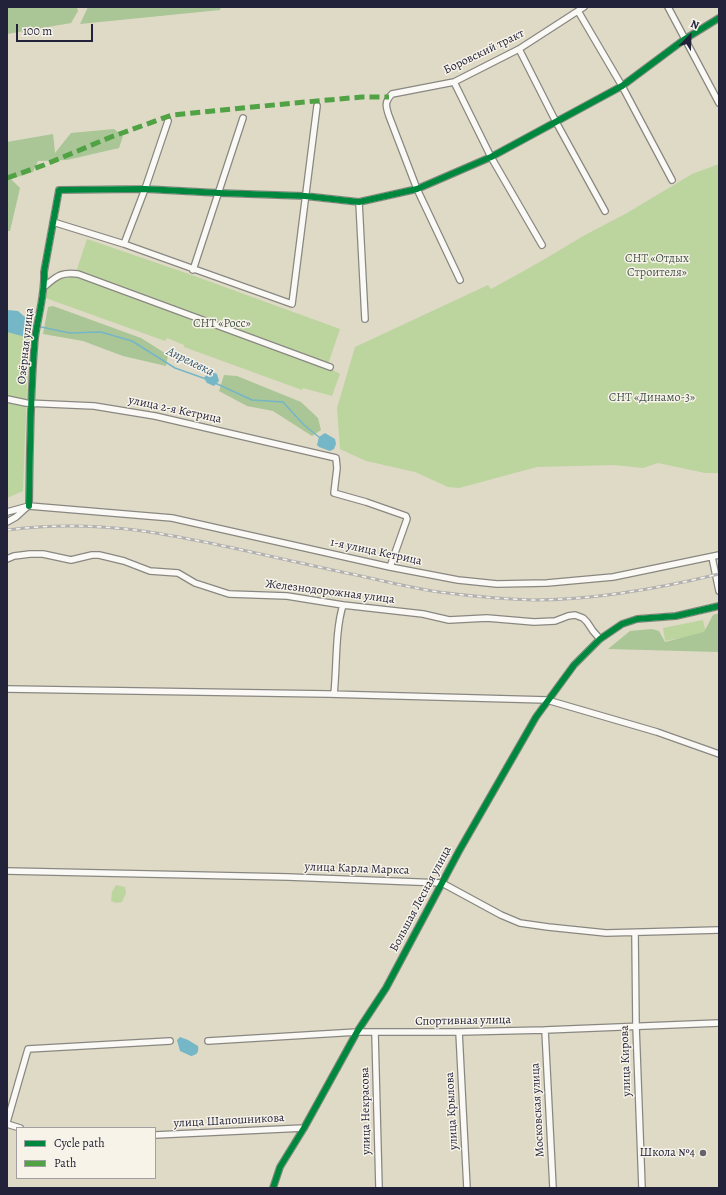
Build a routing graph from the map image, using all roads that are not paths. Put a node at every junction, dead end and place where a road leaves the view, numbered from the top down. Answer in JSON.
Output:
{"nodes":[{"id":1,"x":584,"y":7,"type":"edge"},
{"id":2,"x":668,"y":7,"type":"edge"},
{"id":3,"x":578,"y":11,"type":"junction"},
{"id":4,"x":719,"y":18,"type":"edge"},
{"id":5,"x":685,"y":38,"type":"junction"},
{"id":6,"x":519,"y":49,"type":"junction"},
{"id":7,"x":454,"y":82,"type":"junction"},
{"id":8,"x":622,"y":86,"type":"junction"},
{"id":9,"x":719,"y":103,"type":"edge"},
{"id":10,"x":317,"y":106,"type":"dead end"},
{"id":11,"x":243,"y":118,"type":"dead end"},
{"id":12,"x":168,"y":122,"type":"dead end"},
{"id":13,"x":556,"y":122,"type":"junction"},
{"id":14,"x":490,"y":157,"type":"junction"},
{"id":15,"x":672,"y":180,"type":"dead end"},
{"id":16,"x":417,"y":188,"type":"junction"},
{"id":17,"x":145,"y":189,"type":"junction"},
{"id":18,"x":219,"y":193,"type":"junction"},
{"id":19,"x":305,"y":196,"type":"junction"},
{"id":20,"x":359,"y":202,"type":"junction"},
{"id":21,"x":605,"y":211,"type":"dead end"},
{"id":22,"x":53,"y":222,"type":"junction"},
{"id":23,"x":124,"y":244,"type":"junction"},
{"id":24,"x":542,"y":245,"type":"dead end"},
{"id":25,"x":194,"y":270,"type":"junction"},
{"id":26,"x":460,"y":280,"type":"dead end"},
{"id":27,"x":44,"y":286,"type":"junction"},
{"id":28,"x":365,"y":319,"type":"dead end"},
{"id":29,"x":330,"y":367,"type":"dead end"},
{"id":30,"x":7,"y":399,"type":"edge"},
{"id":31,"x":31,"y":402,"type":"junction"},
{"id":32,"x":29,"y":506,"type":"junction"},
{"id":33,"x":7,"y":512,"type":"edge"},
{"id":34,"x":7,"y":522,"type":"edge"},
{"id":35,"x":719,"y":555,"type":"edge"},
{"id":36,"x":712,"y":557,"type":"junction"},
{"id":37,"x":7,"y":559,"type":"edge"},
{"id":38,"x":390,"y":567,"type":"junction"},
{"id":39,"x":719,"y":591,"type":"edge"},
{"id":40,"x":343,"y":605,"type":"junction"},
{"id":41,"x":719,"y":606,"type":"edge"},
{"id":42,"x":600,"y":639,"type":"junction"},
{"id":43,"x":7,"y":689,"type":"edge"},
{"id":44,"x":334,"y":694,"type":"junction"},
{"id":45,"x":547,"y":700,"type":"junction"},
{"id":46,"x":719,"y":754,"type":"edge"},
{"id":47,"x":7,"y":871,"type":"edge"},
{"id":48,"x":442,"y":883,"type":"junction"},
{"id":49,"x":719,"y":930,"type":"edge"},
{"id":50,"x":635,"y":933,"type":"junction"},
{"id":51,"x":719,"y":1023,"type":"edge"},
{"id":52,"x":636,"y":1026,"type":"junction"},
{"id":53,"x":545,"y":1030,"type":"junction"},
{"id":54,"x":357,"y":1032,"type":"junction"},
{"id":55,"x":458,"y":1032,"type":"junction"},
{"id":56,"x":375,"y":1033,"type":"junction"},
{"id":57,"x":170,"y":1041,"type":"dead end"},
{"id":58,"x":208,"y":1041,"type":"dead end"},
{"id":59,"x":7,"y":1123,"type":"edge"},
{"id":60,"x":17,"y":1127,"type":"edge"},
{"id":61,"x":304,"y":1128,"type":"junction"},
{"id":62,"x":156,"y":1135,"type":"edge"},
{"id":63,"x":273,"y":1188,"type":"edge"},
{"id":64,"x":379,"y":1188,"type":"edge"},
{"id":65,"x":468,"y":1188,"type":"edge"},
{"id":66,"x":553,"y":1188,"type":"edge"},
{"id":67,"x":642,"y":1188,"type":"edge"}],
"edges":[{"from":1,"to":3,"type":"street","name":"Боровский тракт"},
{"from":2,"to":5,"type":"street"},
{"from":3,"to":6,"type":"street","name":"Боровский тракт"},
{"from":3,"to":8,"type":"street"},
{"from":4,"to":5,"type":"street"},
{"from":5,"to":8,"type":"street"},
{"from":5,"to":9,"type":"street"},
{"from":6,"to":7,"type":"street","name":"Боровский тракт"},
{"from":6,"to":13,"type":"street"},
{"from":7,"to":14,"type":"street"},
{"from":7,"to":16,"type":"street","name":"Боровский тракт"},
{"from":8,"to":13,"type":"street"},
{"from":8,"to":15,"type":"street"},
{"from":10,"to":19,"type":"street"},
{"from":11,"to":18,"type":"street"},
{"from":12,"to":17,"type":"street"},
{"from":13,"to":14,"type":"street"},
{"from":13,"to":21,"type":"street"},
{"from":14,"to":16,"type":"street"},
{"from":14,"to":24,"type":"street"},
{"from":16,"to":20,"type":"street"},
{"from":16,"to":26,"type":"street"},
{"from":17,"to":18,"type":"street"},
{"from":17,"to":22,"type":"street","name":"Озёрная улица"},
{"from":17,"to":23,"type":"street"},
{"from":18,"to":19,"type":"street"},
{"from":18,"to":25,"type":"street"},
{"from":19,"to":20,"type":"street"},
{"from":19,"to":25,"type":"street"},
{"from":20,"to":28,"type":"street"},
{"from":22,"to":23,"type":"street"},
{"from":22,"to":27,"type":"street","name":"Озёрная улица"},
{"from":23,"to":25,"type":"street"},
{"from":27,"to":29,"type":"street"},
{"from":27,"to":31,"type":"street","name":"Озёрная улица"},
{"from":30,"to":31,"type":"street","name":"улица 2-я Кетрица"},
{"from":31,"to":32,"type":"street","name":"Озёрная улица"},
{"from":31,"to":38,"type":"street","name":"улица 2-я Кетрица"},
{"from":32,"to":33,"type":"street"},
{"from":32,"to":34,"type":"street"},
{"from":32,"to":38,"type":"street","name":"1-я улица Кетрица"},
{"from":35,"to":36,"type":"street","name":"1-я улица Кетрица"},
{"from":36,"to":38,"type":"street","name":"1-я улица Кетрица"},
{"from":36,"to":39,"type":"street"},
{"from":37,"to":40,"type":"street","name":"Железнодорожная улица"},
{"from":40,"to":42,"type":"street","name":"Железнодорожная улица"},
{"from":40,"to":44,"type":"street"},
{"from":41,"to":42,"type":"street","name":"Большая Лесная улица"},
{"from":42,"to":45,"type":"street","name":"Большая Лесная улица"},
{"from":43,"to":44,"type":"street"},
{"from":44,"to":45,"type":"street"},
{"from":45,"to":46,"type":"street"},
{"from":45,"to":48,"type":"street","name":"Большая Лесная улица"},
{"from":47,"to":48,"type":"street","name":"улица Карла Маркса"},
{"from":48,"to":50,"type":"street","name":"улица Карла Маркса"},
{"from":48,"to":54,"type":"street","name":"Большая Лесная улица"},
{"from":49,"to":50,"type":"street","name":"улица Карла Маркса"},
{"from":50,"to":52,"type":"street","name":"улица Кирова"},
{"from":51,"to":52,"type":"street","name":"Спортивная улица"},
{"from":52,"to":53,"type":"street","name":"Спортивная улица"},
{"from":52,"to":67,"type":"street","name":"улица Кирова"},
{"from":53,"to":55,"type":"street","name":"Спортивная улица"},
{"from":53,"to":66,"type":"street","name":"Московская улица"},
{"from":54,"to":56,"type":"street","name":"Спортивная улица"},
{"from":54,"to":58,"type":"street","name":"Спортивная улица"},
{"from":54,"to":61,"type":"street","name":"Большая Лесная улица"},
{"from":55,"to":56,"type":"street","name":"Спортивная улица"},
{"from":55,"to":65,"type":"street","name":"улица Крылова"},
{"from":56,"to":64,"type":"street","name":"улица Некрасова"},
{"from":57,"to":59,"type":"street"},
{"from":59,"to":60,"type":"street"},
{"from":61,"to":62,"type":"street","name":"улица Шапошникова"},
{"from":61,"to":63,"type":"street","name":"Большая Лесная улица"}]}
